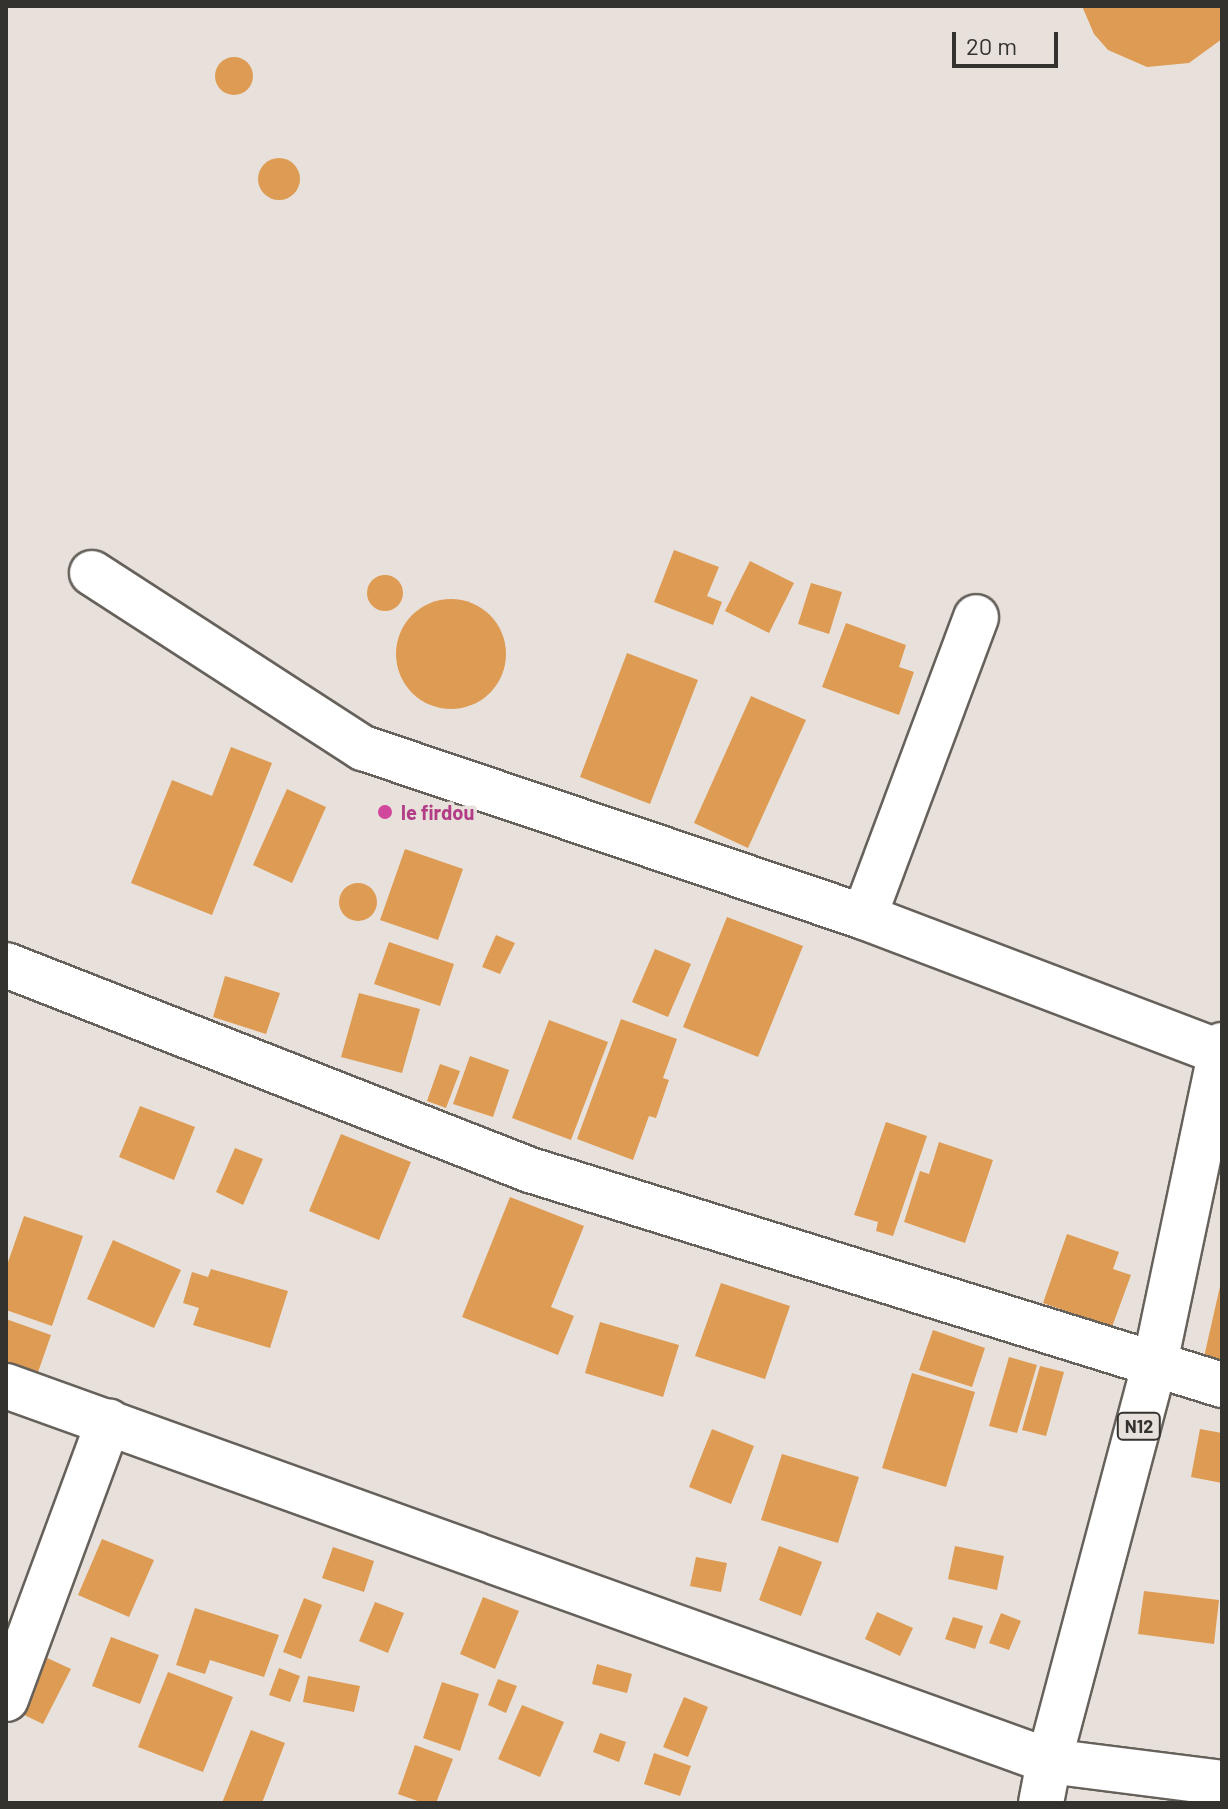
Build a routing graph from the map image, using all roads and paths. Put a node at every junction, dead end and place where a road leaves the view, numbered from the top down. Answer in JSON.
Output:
{"nodes":[{"id":1,"x":92,"y":573,"type":"dead end"},
{"id":2,"x":976,"y":617,"type":"dead end"},
{"id":3,"x":864,"y":917,"type":"junction"},
{"id":4,"x":6,"y":965,"type":"edge"},
{"id":5,"x":1221,"y":1050,"type":"edge"},
{"id":6,"x":1155,"y":1363,"type":"junction"},
{"id":7,"x":1222,"y":1385,"type":"edge"},
{"id":8,"x":6,"y":1386,"type":"edge"},
{"id":9,"x":109,"y":1421,"type":"junction"},
{"id":10,"x":6,"y":1699,"type":"edge"},
{"id":11,"x":1049,"y":1761,"type":"junction"},
{"id":12,"x":1222,"y":1783,"type":"edge"},
{"id":13,"x":1041,"y":1803,"type":"edge"}],
"edges":[{"from":1,"to":3,"type":"street"},
{"from":2,"to":3,"type":"street"},
{"from":3,"to":5,"type":"street"},
{"from":4,"to":6,"type":"street"},
{"from":5,"to":6,"type":"street","number":"N12"},
{"from":6,"to":7,"type":"street"},
{"from":6,"to":11,"type":"street","number":"N12"},
{"from":8,"to":9,"type":"street"},
{"from":9,"to":10,"type":"street"},
{"from":9,"to":11,"type":"street"},
{"from":11,"to":12,"type":"street"},
{"from":11,"to":13,"type":"street","number":"N12"}]}
